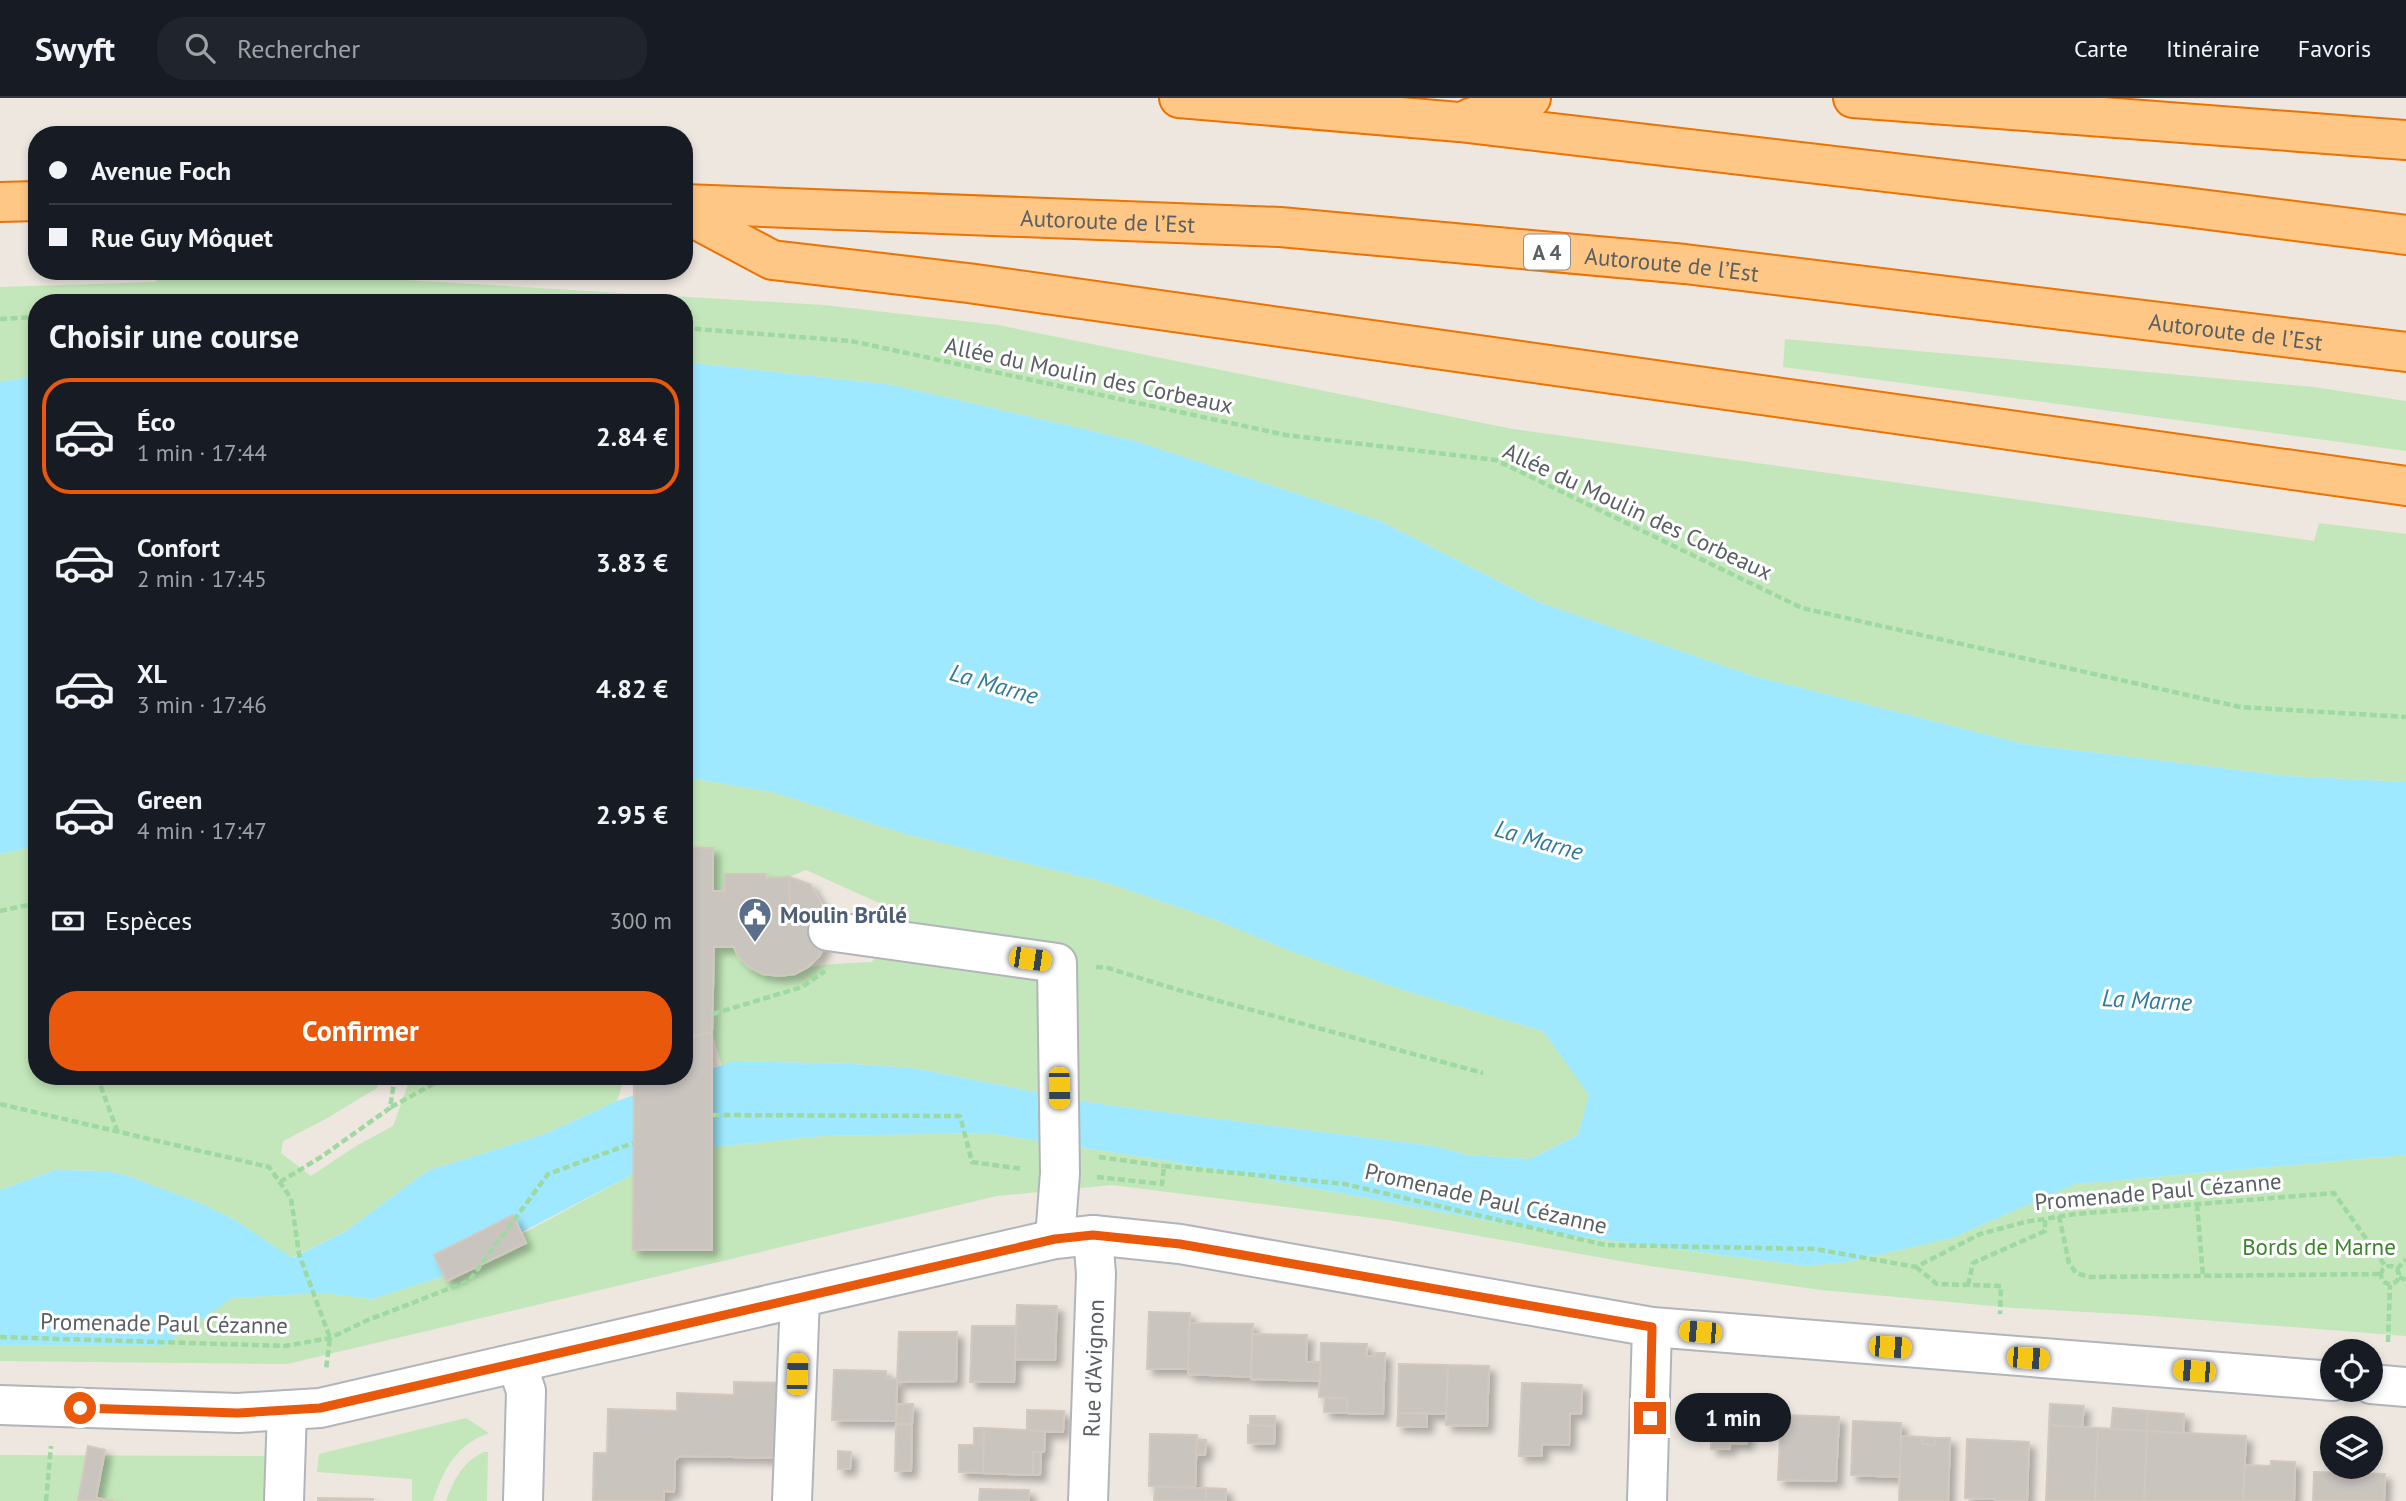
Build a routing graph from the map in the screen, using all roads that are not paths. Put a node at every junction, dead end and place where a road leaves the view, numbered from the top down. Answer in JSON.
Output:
{"nodes":[{"id":1,"x":1179,"y":98,"type":"edge"},
{"id":2,"x":1531,"y":98,"type":"edge"},
{"id":3,"x":1853,"y":98,"type":"edge"},
{"id":4,"x":1459,"y":122,"type":"junction"},
{"id":5,"x":2406,"y":141,"type":"edge"},
{"id":6,"x":28,"y":201,"type":"edge"},
{"id":7,"x":0,"y":202,"type":"edge"},
{"id":8,"x":693,"y":204,"type":"edge"},
{"id":9,"x":693,"y":218,"type":"edge"},
{"id":10,"x":2406,"y":235,"type":"edge"},
{"id":11,"x":2406,"y":352,"type":"edge"},
{"id":12,"x":2406,"y":486,"type":"edge"},
{"id":13,"x":828,"y":931,"type":"dead end"},
{"id":14,"x":1093,"y":1235,"type":"junction"},
{"id":15,"x":1055,"y":1239,"type":"junction"},
{"id":16,"x":800,"y":1298,"type":"junction"},
{"id":17,"x":1652,"y":1327,"type":"junction"},
{"id":18,"x":517,"y":1364,"type":"junction"},
{"id":19,"x":2320,"y":1380,"type":"edge"},
{"id":20,"x":2383,"y":1385,"type":"edge"},
{"id":21,"x":2406,"y":1387,"type":"edge"},
{"id":22,"x":0,"y":1405,"type":"edge"},
{"id":23,"x":287,"y":1410,"type":"junction"},
{"id":24,"x":284,"y":1501,"type":"edge"},
{"id":25,"x":523,"y":1501,"type":"edge"},
{"id":26,"x":792,"y":1501,"type":"edge"},
{"id":27,"x":1088,"y":1501,"type":"edge"},
{"id":28,"x":1647,"y":1501,"type":"edge"}],
"edges":[{"from":1,"to":4,"type":"highway"},
{"from":2,"to":4,"type":"highway"},
{"from":3,"to":5,"type":"highway"},
{"from":4,"to":10,"type":"highway"},
{"from":6,"to":7,"type":"highway"},
{"from":8,"to":11,"type":"highway","name":"Autoroute de l’Est","number":"A 4"},
{"from":9,"to":12,"type":"highway"},
{"from":13,"to":15,"type":"street"},
{"from":14,"to":15,"type":"street"},
{"from":14,"to":17,"type":"street"},
{"from":14,"to":27,"type":"street","name":"Rue d'Avignon"},
{"from":15,"to":16,"type":"street"},
{"from":16,"to":18,"type":"street"},
{"from":16,"to":26,"type":"street"},
{"from":17,"to":19,"type":"street"},
{"from":17,"to":28,"type":"street"},
{"from":18,"to":23,"type":"street"},
{"from":18,"to":25,"type":"street"},
{"from":20,"to":21,"type":"street"},
{"from":22,"to":23,"type":"street"},
{"from":23,"to":24,"type":"street"}]}
